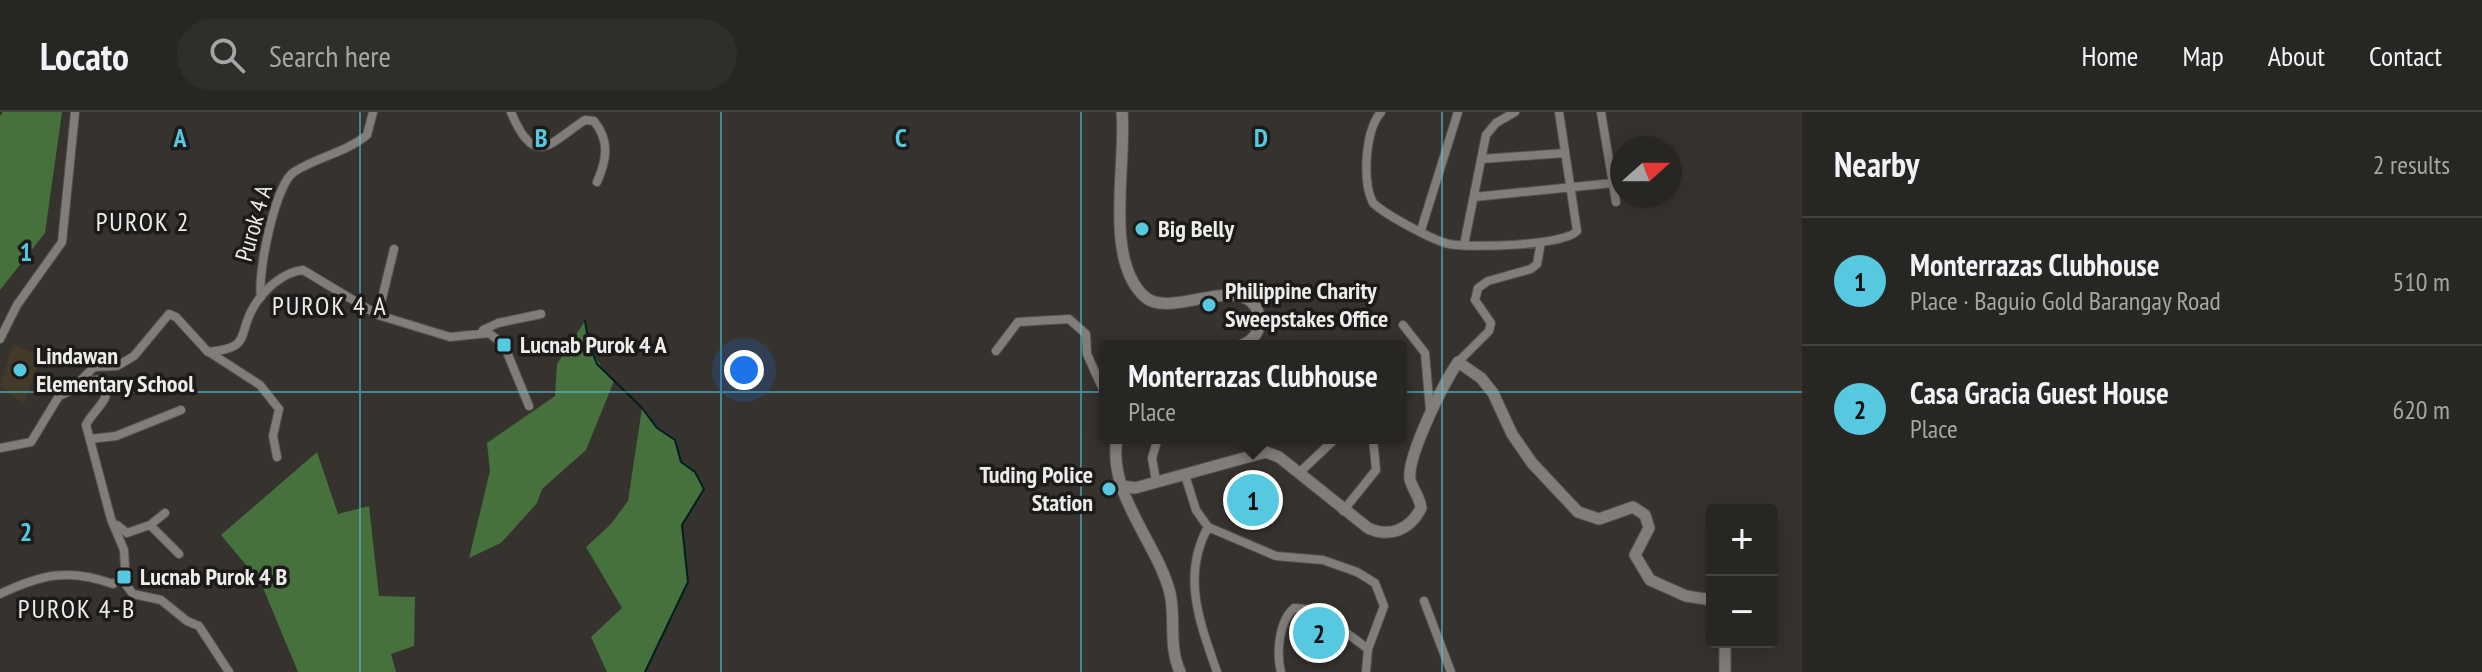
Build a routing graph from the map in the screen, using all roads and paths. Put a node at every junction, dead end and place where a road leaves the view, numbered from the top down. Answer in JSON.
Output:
{"nodes":[{"id":1,"x":75,"y":112,"type":"edge"},
{"id":2,"x":373,"y":112,"type":"edge"},
{"id":3,"x":511,"y":112,"type":"edge"},
{"id":4,"x":1122,"y":112,"type":"edge"},
{"id":5,"x":1381,"y":112,"type":"edge"},
{"id":6,"x":1458,"y":112,"type":"edge"},
{"id":7,"x":1515,"y":112,"type":"edge"},
{"id":8,"x":1559,"y":112,"type":"edge"},
{"id":9,"x":1601,"y":112,"type":"edge"},
{"id":10,"x":1565,"y":153,"type":"junction"},
{"id":11,"x":1481,"y":159,"type":"junction"},
{"id":12,"x":1610,"y":165,"type":"edge"},
{"id":13,"x":597,"y":182,"type":"dead end"},
{"id":14,"x":1610,"y":183,"type":"edge"},
{"id":15,"x":1570,"y":189,"type":"junction"},
{"id":16,"x":1474,"y":197,"type":"junction"},
{"id":17,"x":1421,"y":230,"type":"junction"},
{"id":18,"x":1541,"y":242,"type":"junction"},
{"id":19,"x":1464,"y":245,"type":"junction"},
{"id":20,"x":394,"y":249,"type":"dead end"},
{"id":21,"x":261,"y":297,"type":"junction"},
{"id":22,"x":541,"y":314,"type":"dead end"},
{"id":23,"x":378,"y":315,"type":"junction"},
{"id":24,"x":1403,"y":325,"type":"dead end"},
{"id":25,"x":478,"y":333,"type":"junction"},
{"id":26,"x":0,"y":339,"type":"edge"},
{"id":27,"x":1250,"y":340,"type":"edge"},
{"id":28,"x":996,"y":351,"type":"dead end"},
{"id":29,"x":208,"y":352,"type":"junction"},
{"id":30,"x":1458,"y":362,"type":"junction"},
{"id":31,"x":1099,"y":381,"type":"edge"},
{"id":32,"x":79,"y":382,"type":"junction"},
{"id":33,"x":529,"y":406,"type":"dead end"},
{"id":34,"x":181,"y":410,"type":"dead end"},
{"id":35,"x":1430,"y":410,"type":"junction"},
{"id":36,"x":90,"y":439,"type":"junction"},
{"id":37,"x":1117,"y":444,"type":"edge"},
{"id":38,"x":1156,"y":444,"type":"edge"},
{"id":39,"x":1330,"y":444,"type":"edge"},
{"id":40,"x":1374,"y":444,"type":"edge"},
{"id":41,"x":0,"y":448,"type":"edge"},
{"id":42,"x":277,"y":457,"type":"dead end"},
{"id":43,"x":1299,"y":473,"type":"junction"},
{"id":44,"x":1185,"y":475,"type":"junction"},
{"id":45,"x":1156,"y":481,"type":"junction"},
{"id":46,"x":1128,"y":490,"type":"junction"},
{"id":47,"x":1343,"y":511,"type":"junction"},
{"id":48,"x":165,"y":513,"type":"dead end"},
{"id":49,"x":111,"y":519,"type":"junction"},
{"id":50,"x":150,"y":525,"type":"junction"},
{"id":51,"x":1208,"y":527,"type":"junction"},
{"id":52,"x":179,"y":554,"type":"dead end"},
{"id":53,"x":124,"y":577,"type":"junction"},
{"id":54,"x":0,"y":594,"type":"edge"},
{"id":55,"x":1706,"y":599,"type":"edge"},
{"id":56,"x":1424,"y":601,"type":"dead end"},
{"id":57,"x":1725,"y":648,"type":"edge"},
{"id":58,"x":1368,"y":649,"type":"junction"},
{"id":59,"x":229,"y":672,"type":"edge"},
{"id":60,"x":1180,"y":672,"type":"edge"},
{"id":61,"x":1217,"y":672,"type":"edge"},
{"id":62,"x":1281,"y":672,"type":"edge"},
{"id":63,"x":1366,"y":672,"type":"edge"},
{"id":64,"x":1451,"y":672,"type":"edge"},
{"id":65,"x":1725,"y":672,"type":"edge"}],
"edges":[{"from":1,"to":26,"type":"street"},
{"from":2,"to":21,"type":"street","name":"Purok 4 A"},
{"from":3,"to":13,"type":"street"},
{"from":4,"to":27,"type":"street"},
{"from":5,"to":17,"type":"street"},
{"from":6,"to":17,"type":"street"},
{"from":7,"to":11,"type":"street"},
{"from":8,"to":10,"type":"street"},
{"from":9,"to":12,"type":"street"},
{"from":10,"to":11,"type":"street"},
{"from":10,"to":15,"type":"street"},
{"from":11,"to":16,"type":"street"},
{"from":14,"to":15,"type":"street"},
{"from":15,"to":16,"type":"street"},
{"from":15,"to":18,"type":"street"},
{"from":16,"to":19,"type":"street"},
{"from":17,"to":19,"type":"street"},
{"from":18,"to":19,"type":"street"},
{"from":18,"to":30,"type":"street"},
{"from":20,"to":23,"type":"street"},
{"from":21,"to":23,"type":"street"},
{"from":21,"to":29,"type":"street"},
{"from":22,"to":25,"type":"street"},
{"from":23,"to":25,"type":"street"},
{"from":24,"to":35,"type":"street"},
{"from":25,"to":33,"type":"street"},
{"from":28,"to":31,"type":"street"},
{"from":29,"to":32,"type":"street"},
{"from":29,"to":42,"type":"street"},
{"from":30,"to":35,"type":"street"},
{"from":30,"to":55,"type":"street"},
{"from":32,"to":36,"type":"street"},
{"from":32,"to":41,"type":"street"},
{"from":34,"to":36,"type":"street"},
{"from":35,"to":47,"type":"street"},
{"from":36,"to":49,"type":"street"},
{"from":37,"to":46,"type":"street"},
{"from":38,"to":45,"type":"street"},
{"from":39,"to":43,"type":"street"},
{"from":40,"to":47,"type":"street"},
{"from":43,"to":44,"type":"street"},
{"from":43,"to":47,"type":"street"},
{"from":44,"to":45,"type":"street"},
{"from":44,"to":51,"type":"street"},
{"from":45,"to":46,"type":"street"},
{"from":46,"to":60,"type":"street"},
{"from":48,"to":50,"type":"street"},
{"from":49,"to":50,"type":"street"},
{"from":49,"to":53,"type":"street"},
{"from":50,"to":52,"type":"street"},
{"from":51,"to":58,"type":"street"},
{"from":51,"to":61,"type":"street"},
{"from":53,"to":54,"type":"street"},
{"from":53,"to":59,"type":"street"},
{"from":56,"to":64,"type":"street"},
{"from":57,"to":65,"type":"street"},
{"from":58,"to":62,"type":"street"},
{"from":58,"to":63,"type":"street"}]}
